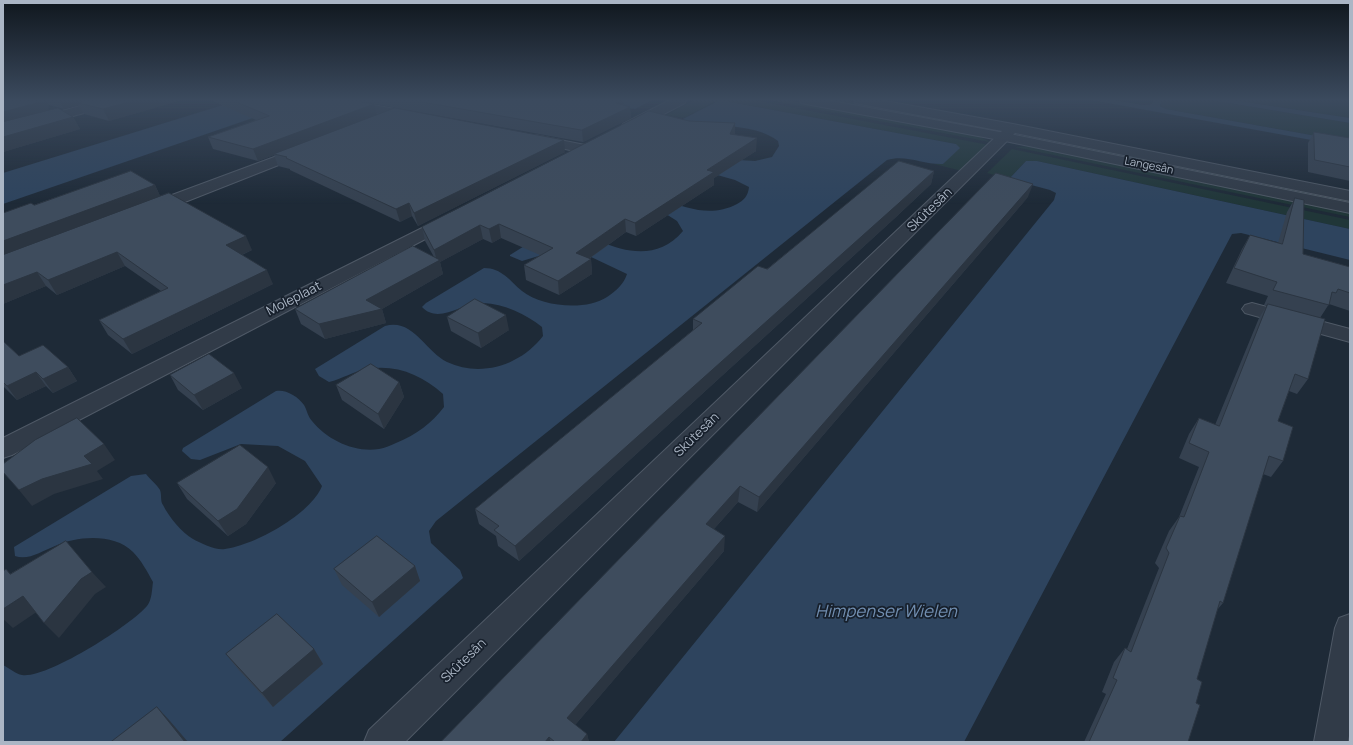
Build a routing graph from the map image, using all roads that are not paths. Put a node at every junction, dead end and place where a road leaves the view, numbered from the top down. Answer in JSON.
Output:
{"nodes":[{"id":1,"x":612,"y":135,"type":"edge"},
{"id":2,"x":1007,"y":135,"type":"edge"},
{"id":3,"x":1017,"y":135,"type":"edge"},
{"id":4,"x":1019,"y":135,"type":"edge"},
{"id":5,"x":522,"y":137,"type":"edge"},
{"id":6,"x":598,"y":142,"type":"junction"},
{"id":7,"x":316,"y":145,"type":"edge"},
{"id":8,"x":560,"y":161,"type":"edge"},
{"id":9,"x":1350,"y":196,"type":"edge"},
{"id":10,"x":1350,"y":208,"type":"edge"},
{"id":11,"x":463,"y":212,"type":"edge"},
{"id":12,"x":137,"y":214,"type":"edge"},
{"id":13,"x":1252,"y":309,"type":"dead end"},
{"id":14,"x":1350,"y":336,"type":"edge"},
{"id":15,"x":3,"y":449,"type":"edge"},
{"id":16,"x":1350,"y":628,"type":"edge"},
{"id":17,"x":381,"y":742,"type":"edge"},
{"id":18,"x":1331,"y":742,"type":"edge"}],
"edges":[{"from":1,"to":6,"type":"street"},
{"from":2,"to":17,"type":"street","name":"Skûtesân"},
{"from":3,"to":10,"type":"street","name":"Langesân"},
{"from":4,"to":9,"type":"street","name":"Langesân"},
{"from":5,"to":6,"type":"street"},
{"from":6,"to":8,"type":"street"},
{"from":7,"to":12,"type":"street"},
{"from":11,"to":15,"type":"street","name":"Moleplaat"},
{"from":13,"to":14,"type":"street"},
{"from":16,"to":18,"type":"street"}]}
